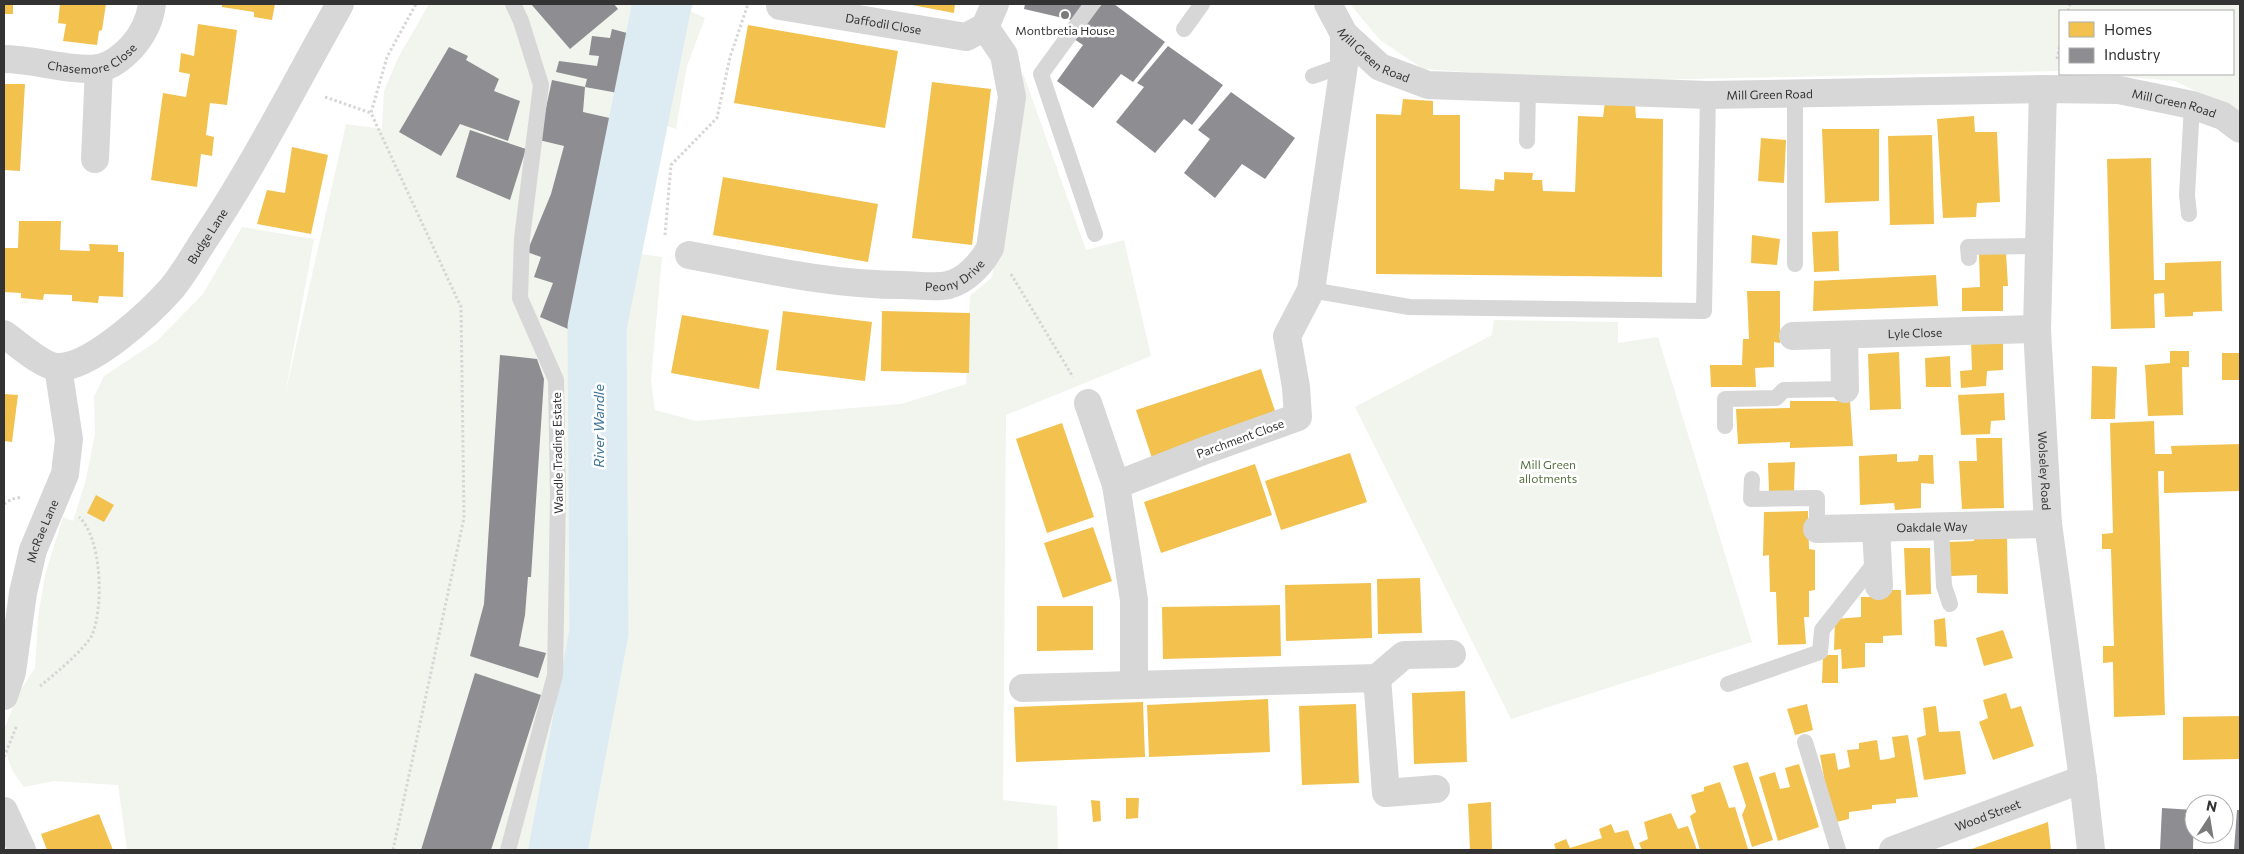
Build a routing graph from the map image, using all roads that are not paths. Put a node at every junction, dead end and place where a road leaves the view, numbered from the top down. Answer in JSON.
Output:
{"nodes":[{"id":1,"x":152,"y":4,"type":"edge"},
{"id":2,"x":340,"y":4,"type":"edge"},
{"id":3,"x":513,"y":4,"type":"edge"},
{"id":4,"x":1092,"y":4,"type":"edge"},
{"id":5,"x":1202,"y":4,"type":"edge"},
{"id":6,"x":1328,"y":4,"type":"edge"},
{"id":7,"x":780,"y":6,"type":"dead end"},
{"id":8,"x":990,"y":16,"type":"edge"},
{"id":9,"x":1184,"y":29,"type":"dead end"},
{"id":10,"x":1344,"y":34,"type":"junction"},
{"id":11,"x":4,"y":59,"type":"edge"},
{"id":12,"x":1344,"y":65,"type":"junction"},
{"id":13,"x":99,"y":68,"type":"junction"},
{"id":14,"x":1313,"y":76,"type":"dead end"},
{"id":15,"x":1528,"y":89,"type":"junction"},
{"id":16,"x":2043,"y":89,"type":"junction"},
{"id":17,"x":1795,"y":92,"type":"junction"},
{"id":18,"x":1708,"y":94,"type":"junction"},
{"id":19,"x":2192,"y":105,"type":"junction"},
{"id":20,"x":2240,"y":129,"type":"edge"},
{"id":21,"x":1527,"y":141,"type":"dead end"},
{"id":22,"x":95,"y":159,"type":"dead end"},
{"id":23,"x":2189,"y":214,"type":"dead end"},
{"id":24,"x":1095,"y":234,"type":"dead end"},
{"id":25,"x":2039,"y":246,"type":"junction"},
{"id":26,"x":689,"y":255,"type":"road end"},
{"id":27,"x":1969,"y":258,"type":"dead end"},
{"id":28,"x":1795,"y":264,"type":"dead end"},
{"id":29,"x":1312,"y":290,"type":"junction"},
{"id":30,"x":2037,"y":328,"type":"junction"},
{"id":31,"x":4,"y":334,"type":"edge"},
{"id":32,"x":1844,"y":335,"type":"junction"},
{"id":33,"x":1793,"y":336,"type":"dead end"},
{"id":34,"x":58,"y":367,"type":"junction"},
{"id":35,"x":1845,"y":389,"type":"joint"},
{"id":36,"x":1088,"y":403,"type":"road end"},
{"id":37,"x":1725,"y":426,"type":"dead end"},
{"id":38,"x":1752,"y":479,"type":"dead end"},
{"id":39,"x":1116,"y":485,"type":"junction"},
{"id":40,"x":2048,"y":524,"type":"junction"},
{"id":41,"x":1941,"y":527,"type":"junction"},
{"id":42,"x":1876,"y":528,"type":"junction"},
{"id":43,"x":1817,"y":529,"type":"joint"},
{"id":44,"x":1878,"y":573,"type":"joint"},
{"id":45,"x":1950,"y":604,"type":"dead end"},
{"id":46,"x":1452,"y":654,"type":"dead end"},
{"id":47,"x":1377,"y":678,"type":"junction"},
{"id":48,"x":1728,"y":684,"type":"dead end"},
{"id":49,"x":1134,"y":685,"type":"junction"},
{"id":50,"x":1023,"y":688,"type":"dead end"},
{"id":51,"x":4,"y":696,"type":"edge"},
{"id":52,"x":1805,"y":742,"type":"dead end"},
{"id":53,"x":2083,"y":779,"type":"junction"},
{"id":54,"x":1436,"y":789,"type":"dead end"},
{"id":55,"x":4,"y":811,"type":"edge"},
{"id":56,"x":22,"y":850,"type":"edge"},
{"id":57,"x":508,"y":850,"type":"edge"},
{"id":58,"x":1838,"y":850,"type":"edge"},
{"id":59,"x":1893,"y":850,"type":"edge"},
{"id":60,"x":2091,"y":850,"type":"edge"}],
"edges":[{"from":1,"to":13,"type":"street","name":"Chasemore Close"},
{"from":2,"to":34,"type":"street","name":"Budge Lane"},
{"from":3,"to":57,"type":"lane","name":"Wandle Trading Estate"},
{"from":4,"to":24,"type":"lane"},
{"from":5,"to":9,"type":"lane"},
{"from":6,"to":10,"type":"street","name":"Mill Green Road"},
{"from":7,"to":8,"type":"street","name":"Daffodil Close"},
{"from":8,"to":26,"type":"street","name":"Peony Drive"},
{"from":10,"to":12,"type":"street","name":"Parchment Close"},
{"from":10,"to":15,"type":"street","name":"Mill Green Road"},
{"from":11,"to":13,"type":"street","name":"Chasemore Close"},
{"from":12,"to":14,"type":"lane"},
{"from":12,"to":29,"type":"street","name":"Parchment Close"},
{"from":13,"to":22,"type":"street"},
{"from":15,"to":18,"type":"street","name":"Mill Green Road"},
{"from":15,"to":21,"type":"lane"},
{"from":16,"to":17,"type":"street","name":"Mill Green Road"},
{"from":16,"to":19,"type":"street","name":"Mill Green Road"},
{"from":16,"to":25,"type":"street","name":"Wolseley Road"},
{"from":17,"to":18,"type":"street","name":"Mill Green Road"},
{"from":17,"to":28,"type":"lane"},
{"from":18,"to":29,"type":"lane"},
{"from":19,"to":20,"type":"street","name":"Mill Green Road"},
{"from":19,"to":23,"type":"lane"},
{"from":25,"to":27,"type":"lane"},
{"from":25,"to":30,"type":"street","name":"Wolseley Road"},
{"from":29,"to":39,"type":"street","name":"Parchment Close"},
{"from":30,"to":32,"type":"street","name":"Lyle Close"},
{"from":30,"to":40,"type":"street","name":"Wolseley Road"},
{"from":31,"to":34,"type":"street"},
{"from":32,"to":33,"type":"street","name":"Lyle Close"},
{"from":32,"to":35,"type":"street"},
{"from":34,"to":51,"type":"street","name":"McRae Lane"},
{"from":35,"to":37,"type":"lane"},
{"from":36,"to":39,"type":"street"},
{"from":38,"to":43,"type":"lane"},
{"from":39,"to":49,"type":"street"},
{"from":40,"to":41,"type":"street","name":"Oakdale Way"},
{"from":40,"to":53,"type":"street","name":"Wolseley Road"},
{"from":41,"to":42,"type":"street","name":"Oakdale Way"},
{"from":41,"to":45,"type":"lane"},
{"from":42,"to":43,"type":"street","name":"Oakdale Way"},
{"from":42,"to":44,"type":"street"},
{"from":44,"to":48,"type":"lane"},
{"from":46,"to":47,"type":"street"},
{"from":47,"to":49,"type":"street"},
{"from":47,"to":54,"type":"street"},
{"from":49,"to":50,"type":"street"},
{"from":52,"to":58,"type":"lane"},
{"from":53,"to":59,"type":"street","name":"Wood Street"},
{"from":53,"to":60,"type":"street","name":"Wolseley Road"},
{"from":55,"to":56,"type":"street"}]}
